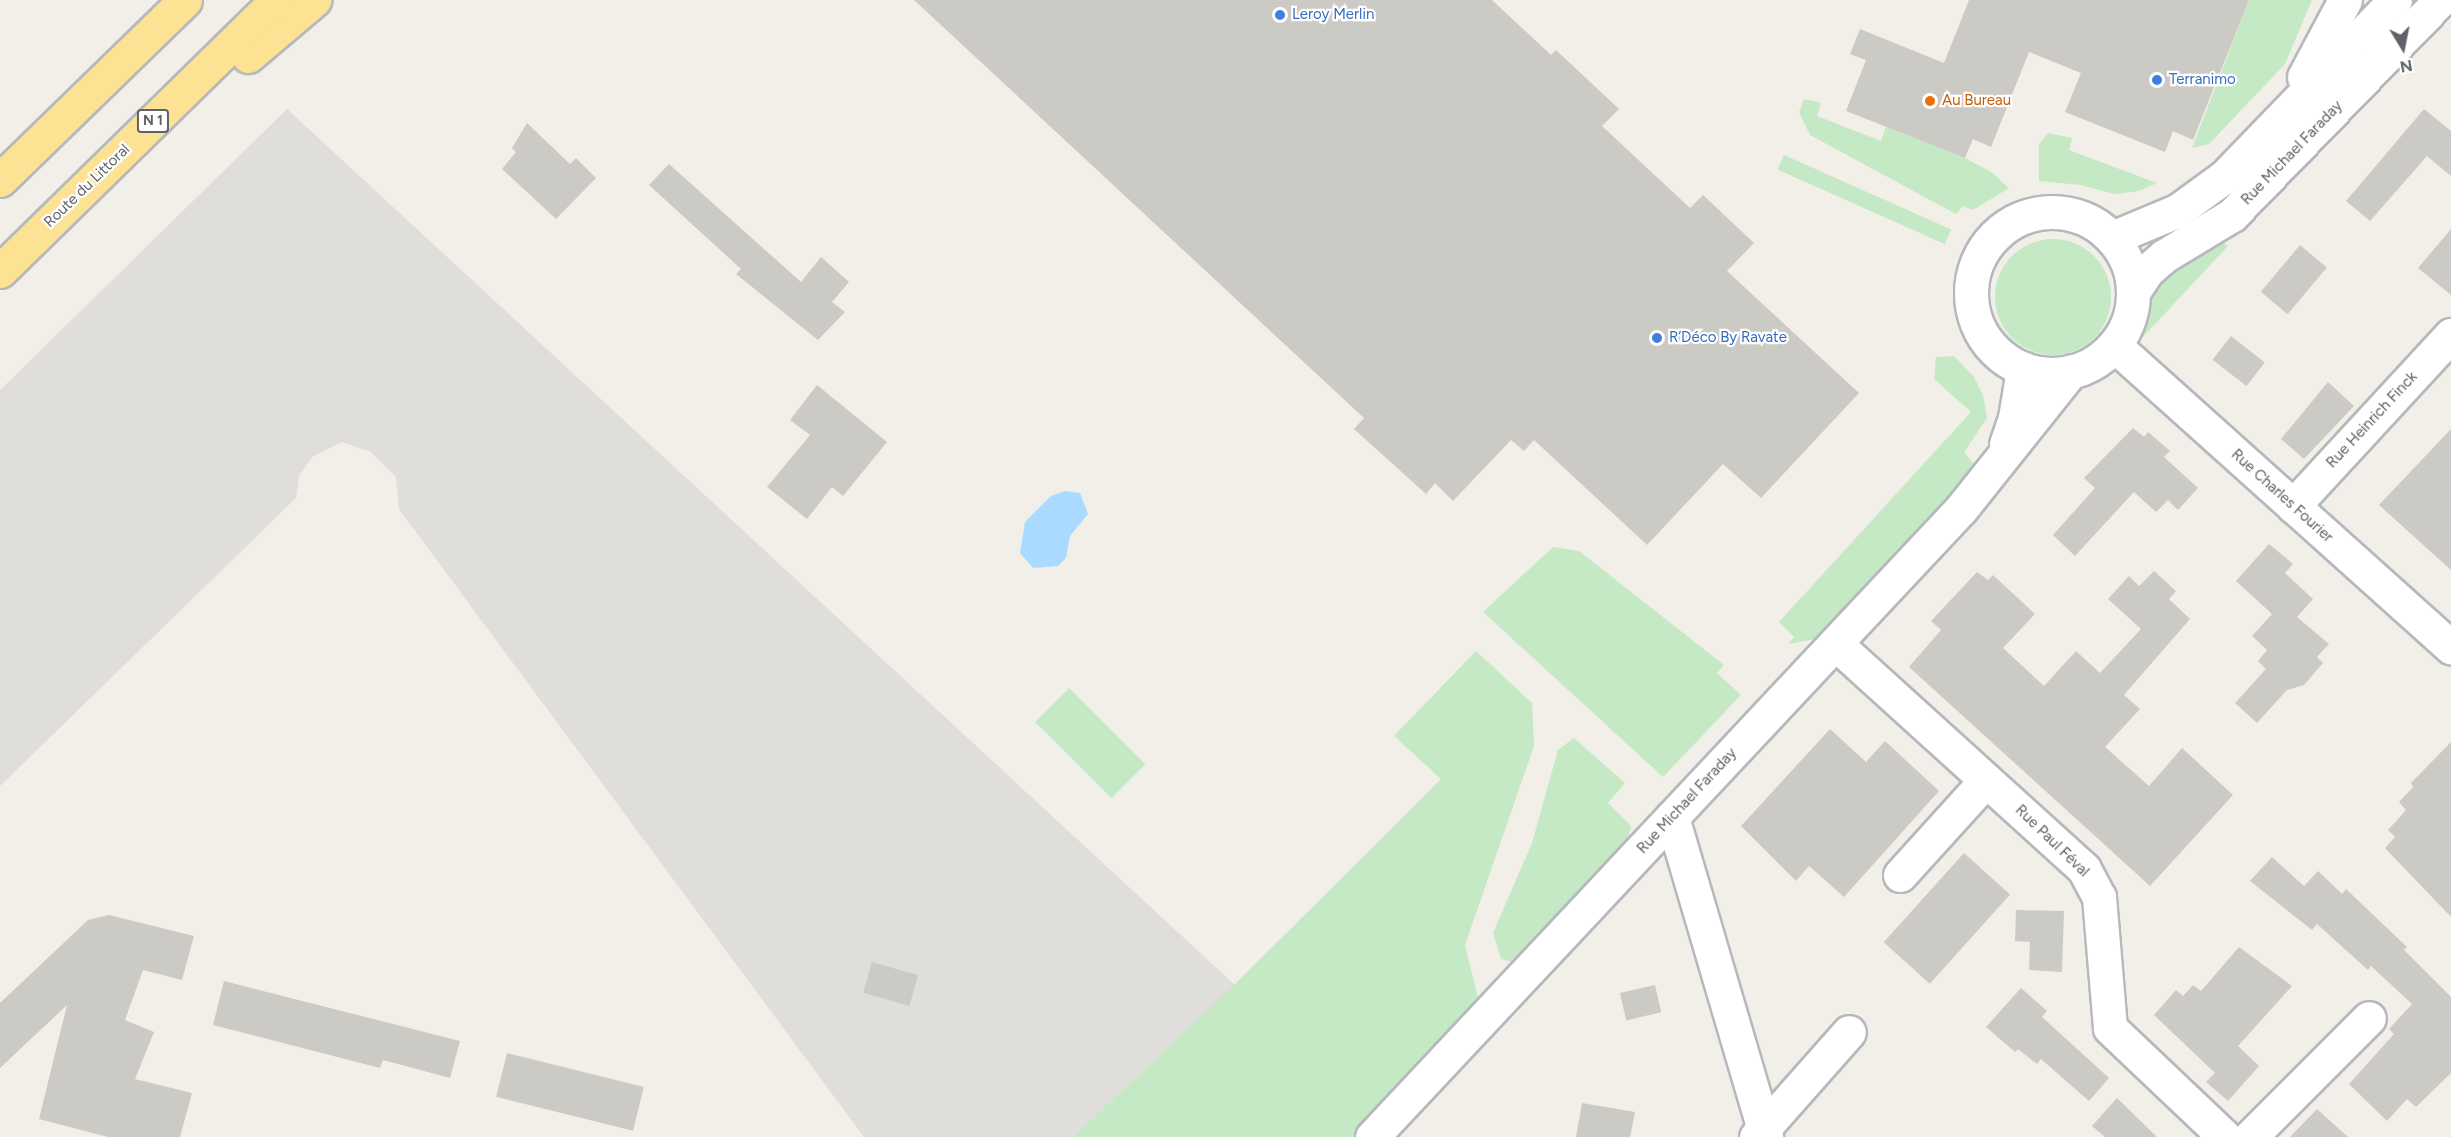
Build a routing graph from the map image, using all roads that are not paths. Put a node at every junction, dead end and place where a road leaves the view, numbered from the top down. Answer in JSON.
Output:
{"nodes":[{"id":1,"x":156,"y":0,"type":"edge"},
{"id":2,"x":185,"y":0,"type":"edge"},
{"id":3,"x":277,"y":0,"type":"edge"},
{"id":4,"x":314,"y":0,"type":"edge"},
{"id":5,"x":2345,"y":0,"type":"edge"},
{"id":6,"x":2395,"y":0,"type":"edge"},
{"id":7,"x":2440,"y":0,"type":"edge"},
{"id":8,"x":2270,"y":132,"type":"junction"},
{"id":9,"x":1,"y":178,"type":"edge"},
{"id":10,"x":2112,"y":238,"type":"junction"},
{"id":11,"x":30,"y":242,"type":"junction"},
{"id":12,"x":0,"y":271,"type":"edge"},
{"id":13,"x":2133,"y":292,"type":"junction"},
{"id":14,"x":2451,"y":335,"type":"edge"},
{"id":15,"x":2114,"y":345,"type":"junction"},
{"id":16,"x":2023,"y":369,"type":"junction"},
{"id":17,"x":2071,"y":371,"type":"junction"},
{"id":18,"x":1999,"y":463,"type":"junction"},
{"id":19,"x":2293,"y":506,"type":"junction"},
{"id":20,"x":1836,"y":644,"type":"junction"},
{"id":21,"x":2451,"y":647,"type":"edge"},
{"id":22,"x":1986,"y":780,"type":"junction"},
{"id":23,"x":1671,"y":817,"type":"junction"},
{"id":24,"x":1900,"y":875,"type":"dead end"},
{"id":25,"x":2369,"y":1017,"type":"dead end"},
{"id":26,"x":1849,"y":1032,"type":"dead end"},
{"id":27,"x":1762,"y":1134,"type":"edge"},
{"id":28,"x":1372,"y":1137,"type":"edge"},
{"id":29,"x":2225,"y":1137,"type":"edge"},
{"id":30,"x":2250,"y":1137,"type":"edge"}],
"edges":[{"from":1,"to":9,"type":"highway"},
{"from":2,"to":9,"type":"highway"},
{"from":3,"to":11,"type":"highway","name":"Route du Littoral","number":"N 1"},
{"from":4,"to":11,"type":"highway"},
{"from":5,"to":8,"type":"street"},
{"from":6,"to":8,"type":"street","name":"Rue Michael Faraday"},
{"from":7,"to":13,"type":"street","name":"Rue Michael Faraday"},
{"from":8,"to":10,"type":"street","name":"Rue Michael Faraday"},
{"from":10,"to":13,"type":"street"},
{"from":10,"to":16,"type":"street"},
{"from":11,"to":12,"type":"highway","name":"Route du Littoral","number":"N 1"},
{"from":13,"to":15,"type":"street"},
{"from":14,"to":19,"type":"street","name":"Rue Heinrich Finck"},
{"from":15,"to":17,"type":"street"},
{"from":15,"to":19,"type":"street","name":"Rue Charles Fourier"},
{"from":16,"to":17,"type":"street"},
{"from":16,"to":18,"type":"street","name":"Rue Michael Faraday"},
{"from":17,"to":18,"type":"street","name":"Rue Michael Faraday"},
{"from":18,"to":20,"type":"street","name":"Rue Michael Faraday"},
{"from":19,"to":21,"type":"street","name":"Rue Charles Fourier"},
{"from":20,"to":22,"type":"street","name":"Rue Paul Féval"},
{"from":20,"to":23,"type":"street","name":"Rue Michael Faraday"},
{"from":22,"to":24,"type":"street"},
{"from":22,"to":29,"type":"street","name":"Rue Paul Féval"},
{"from":23,"to":27,"type":"street"},
{"from":23,"to":28,"type":"street","name":"Rue Michael Faraday"},
{"from":25,"to":30,"type":"street"},
{"from":26,"to":27,"type":"street"}]}
